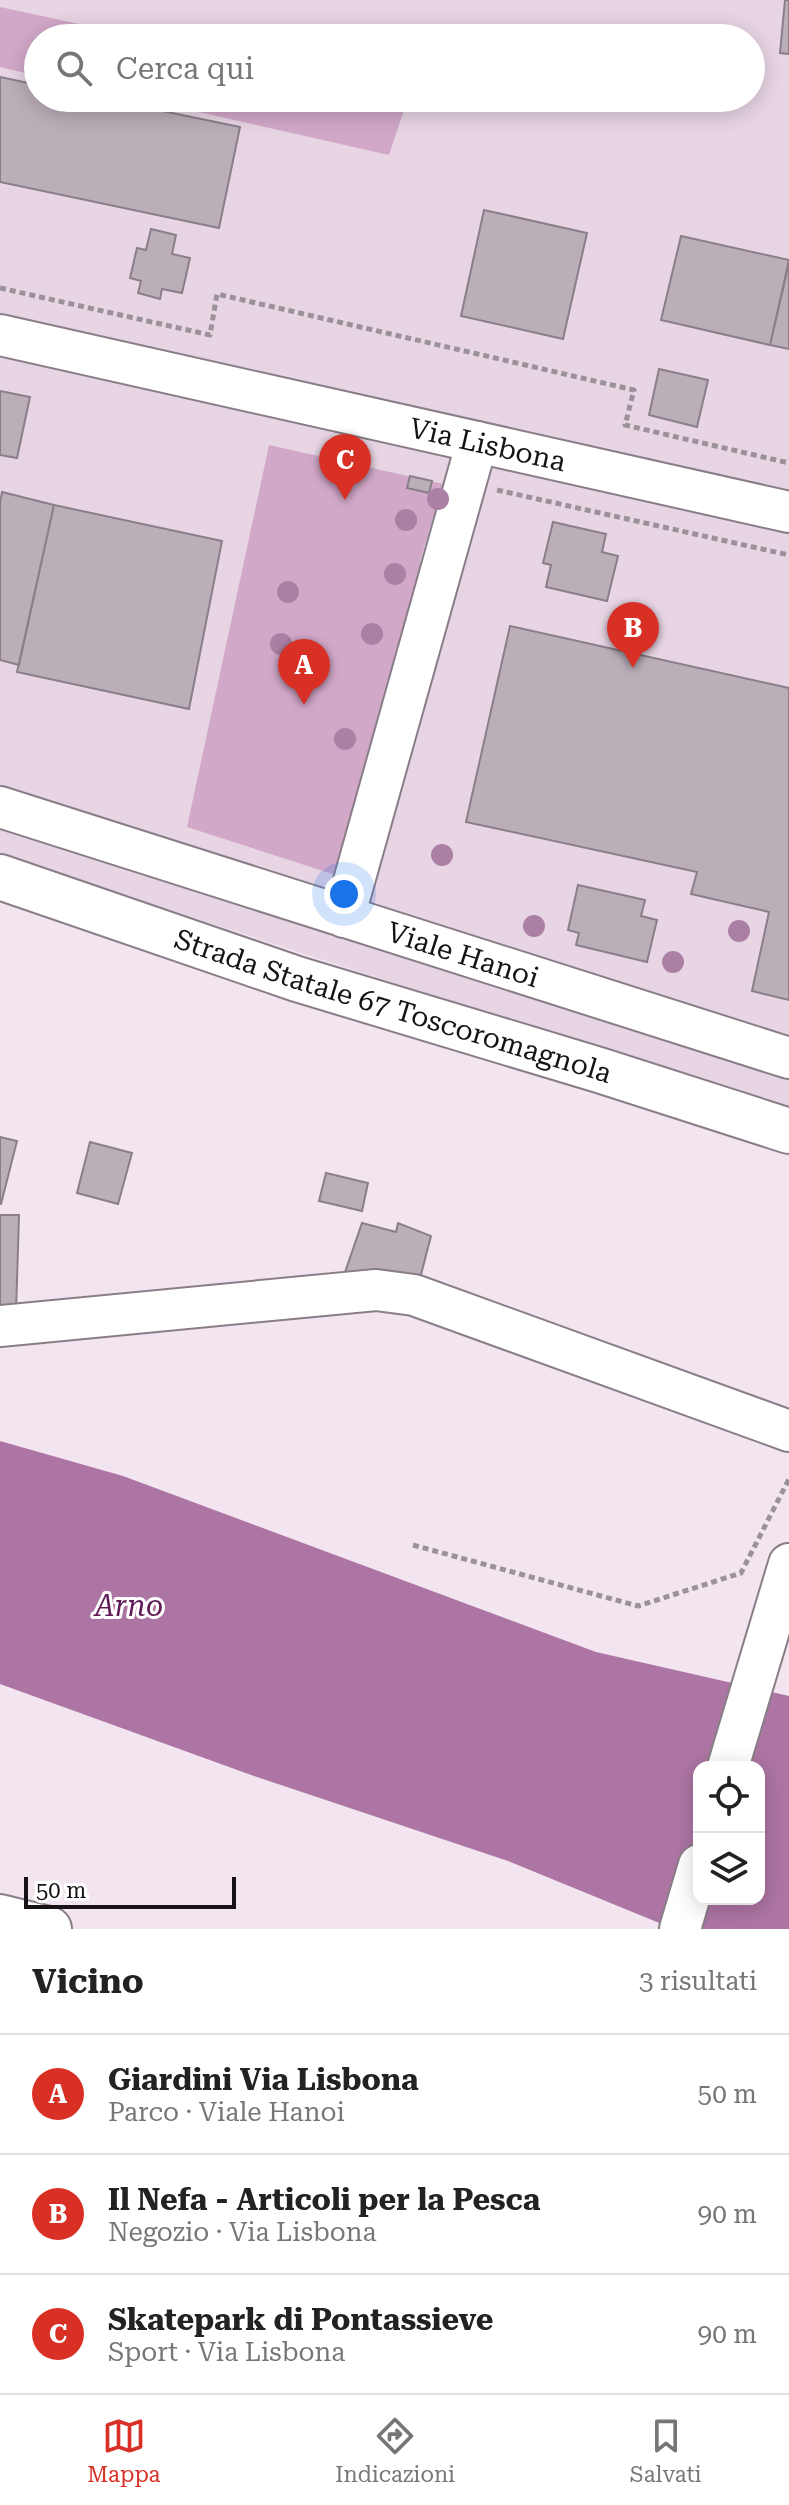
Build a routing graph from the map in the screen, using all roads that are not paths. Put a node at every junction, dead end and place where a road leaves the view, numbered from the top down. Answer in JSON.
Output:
{"nodes":[{"id":1,"x":0,"y":335,"type":"edge"},
{"id":2,"x":477,"y":442,"type":"junction"},
{"id":3,"x":789,"y":512,"type":"edge"},
{"id":4,"x":0,"y":807,"type":"edge"},
{"id":5,"x":0,"y":877,"type":"edge"},
{"id":6,"x":344,"y":917,"type":"junction"},
{"id":7,"x":789,"y":1058,"type":"edge"},
{"id":8,"x":789,"y":1131,"type":"edge"},
{"id":9,"x":0,"y":1326,"type":"edge"},
{"id":10,"x":789,"y":1431,"type":"edge"},
{"id":11,"x":784,"y":1577,"type":"edge"},
{"id":12,"x":730,"y":1761,"type":"edge"},
{"id":13,"x":693,"y":1885,"type":"edge"},
{"id":14,"x":0,"y":1917,"type":"edge"},
{"id":15,"x":49,"y":1929,"type":"edge"},
{"id":16,"x":680,"y":1929,"type":"edge"}],
"edges":[{"from":1,"to":2,"type":"street","name":"Via Lisbona"},
{"from":2,"to":3,"type":"street","name":"Via Lisbona"},
{"from":2,"to":6,"type":"street"},
{"from":4,"to":6,"type":"street","name":"Viale Hanoi"},
{"from":5,"to":8,"type":"main road","name":"Strada Statale 67 Toscoromagnola"},
{"from":6,"to":7,"type":"street","name":"Viale Hanoi"},
{"from":9,"to":10,"type":"street"},
{"from":11,"to":12,"type":"street"},
{"from":13,"to":16,"type":"street"},
{"from":14,"to":15,"type":"main road"}]}
